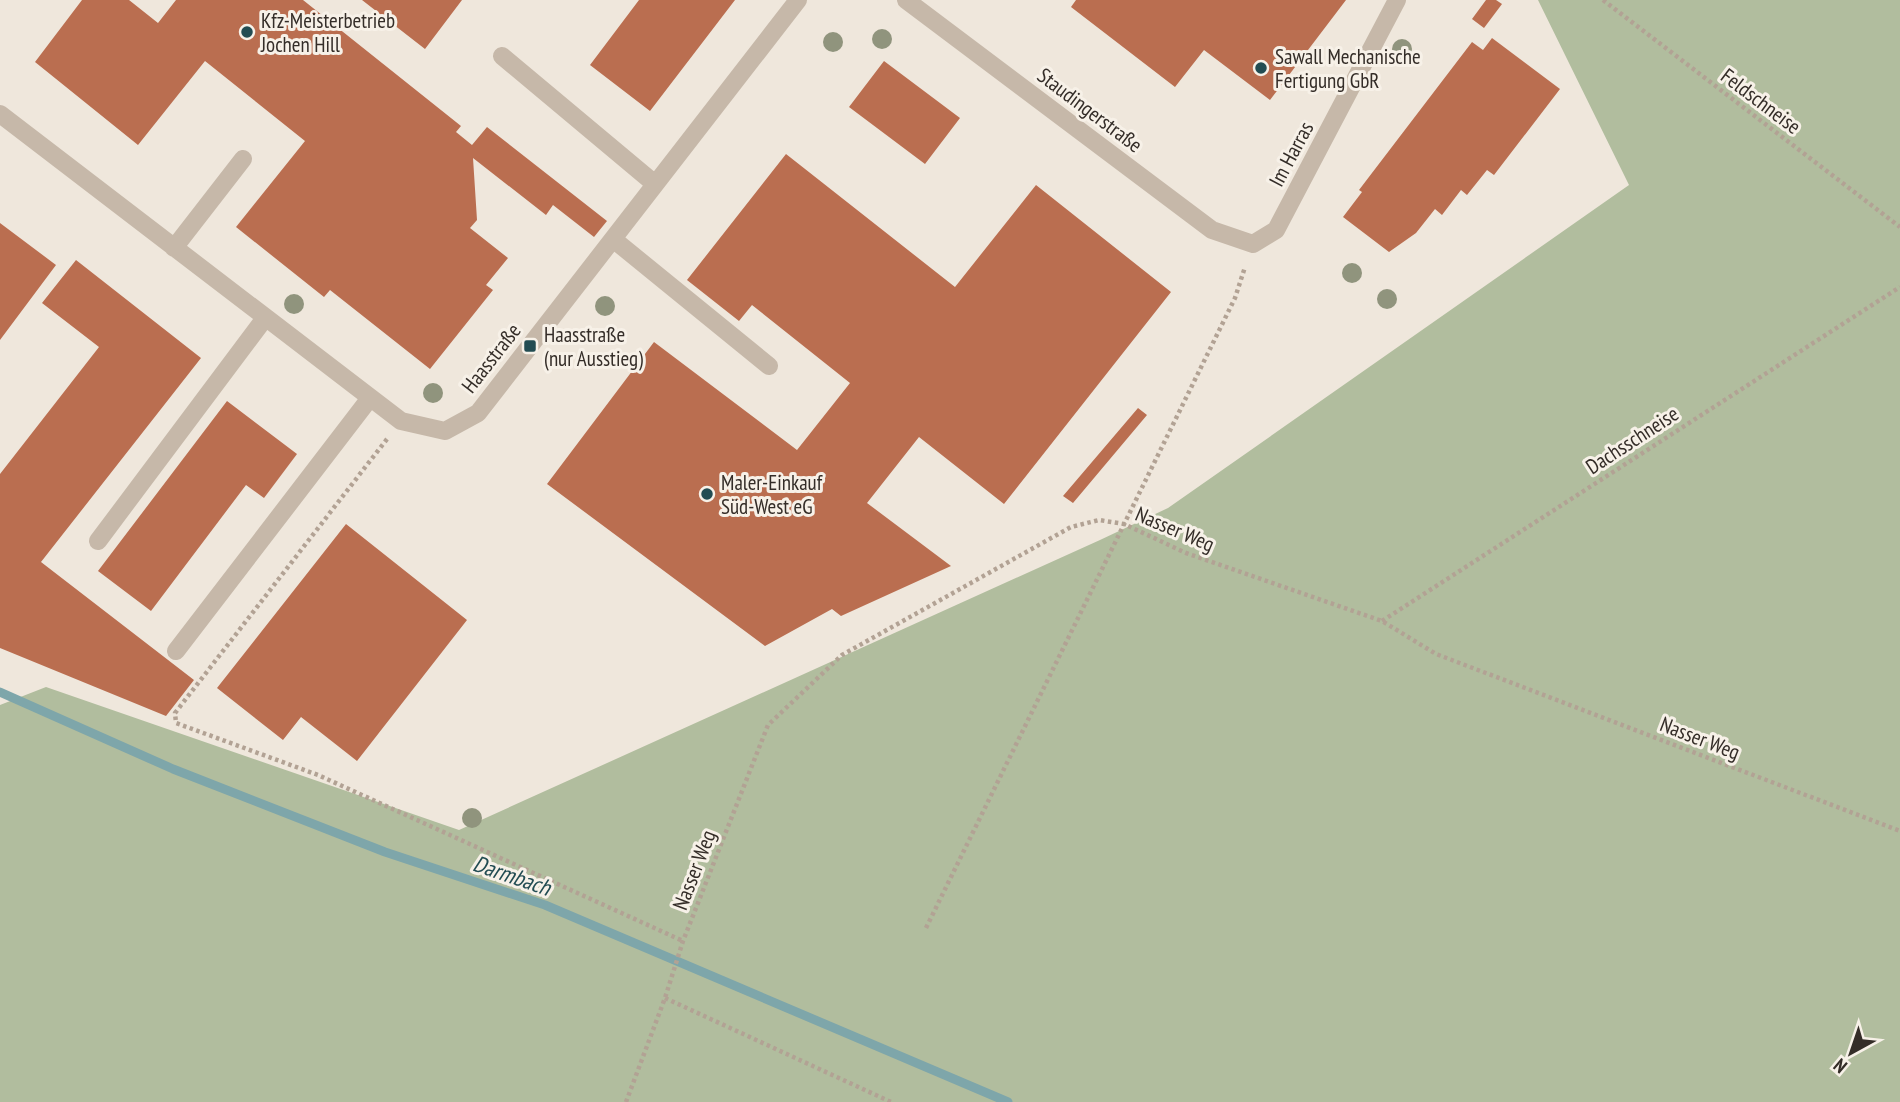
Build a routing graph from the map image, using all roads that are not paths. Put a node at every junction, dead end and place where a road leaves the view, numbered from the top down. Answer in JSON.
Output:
{"nodes":[{"id":1,"x":798,"y":0,"type":"edge"},
{"id":2,"x":1396,"y":0,"type":"edge"},
{"id":3,"x":912,"y":2,"type":"edge"},
{"id":4,"x":502,"y":57,"type":"dead end"},
{"id":5,"x":0,"y":114,"type":"edge"},
{"id":6,"x":243,"y":159,"type":"dead end"},
{"id":7,"x":655,"y":184,"type":"junction"},
{"id":8,"x":613,"y":239,"type":"junction"},
{"id":9,"x":1253,"y":244,"type":"joint"},
{"id":10,"x":174,"y":248,"type":"junction"},
{"id":11,"x":265,"y":318,"type":"junction"},
{"id":12,"x":769,"y":366,"type":"dead end"},
{"id":13,"x":370,"y":398,"type":"junction"},
{"id":14,"x":98,"y":541,"type":"dead end"},
{"id":15,"x":176,"y":651,"type":"dead end"}],
"edges":[{"from":1,"to":7,"type":"street","name":"Haasstraße"},
{"from":2,"to":9,"type":"street","name":"Im Harras"},
{"from":3,"to":9,"type":"street","name":"Staudingerstraße"},
{"from":4,"to":7,"type":"street"},
{"from":5,"to":10,"type":"street","name":"Haasstraße"},
{"from":6,"to":10,"type":"street"},
{"from":7,"to":8,"type":"street","name":"Haasstraße"},
{"from":8,"to":12,"type":"street"},
{"from":8,"to":13,"type":"street","name":"Haasstraße"},
{"from":10,"to":11,"type":"street","name":"Haasstraße"},
{"from":11,"to":13,"type":"street","name":"Haasstraße"},
{"from":11,"to":14,"type":"street"},
{"from":13,"to":15,"type":"street"}]}
